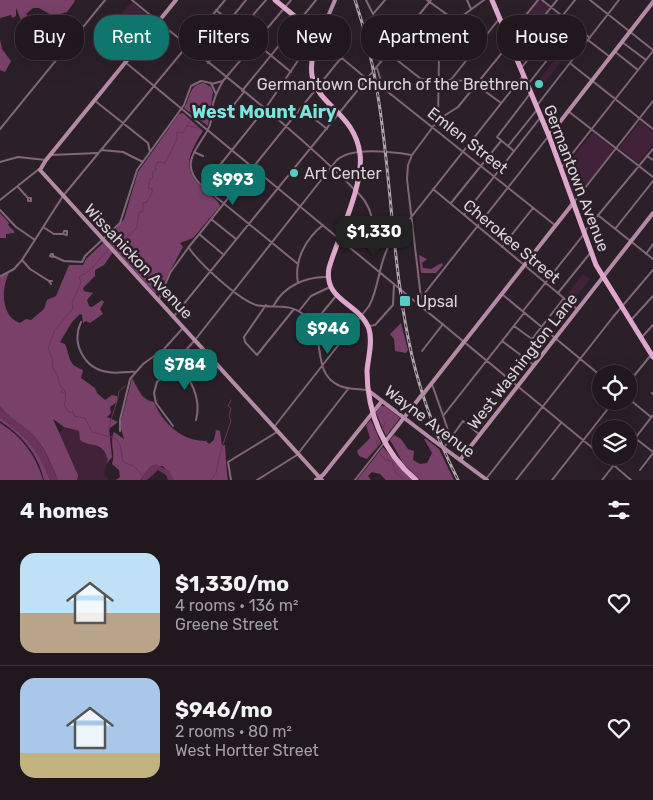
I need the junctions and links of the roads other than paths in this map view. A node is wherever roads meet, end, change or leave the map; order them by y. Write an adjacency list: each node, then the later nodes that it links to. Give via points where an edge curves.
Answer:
1 (106, 0): 120 (street)
2 (132, 0): 31 (street)
3 (176, 0): 32 (street)
4 (225, 0): 29 (street)
5 (246, 0): 35 (street)
6 (266, 0): 36 (street)
7 (275, 0): 27 (main road)
8 (291, 0): 27 (street)
9 (316, 0): 38 (street)
10 (335, 0): 39 (street)
11 (366, 0): 12 (street, via 372,14)
12 (385, 0)
13 (467, 0): 28 (street)
14 (484, 0): 28 (street)
15 (492, 0): 43 (main road, Germantown Avenue)
16 (538, 0): 44 (street)
17 (542, 0): 26 (street)
18 (557, 0): 26 (street)
19 (575, 0): 47 (street)
20 (590, 0): 25 (street)
21 (600, 0): 25 (street)
22 (619, 0): 30 (street)
23 (429, 1): 40 (street); 41 (street)
24 (653, 2): 51 (street)
25 (596, 4): 30 (street)
26 (551, 7): 45 (street); 46 (street)
27 (284, 8): 37 (main road); 49 (street)
28 (471, 9): 42 (street)
29 (216, 10): 33 (street); 34 (street)
30 (608, 14): 51 (street); 55 (street)
31 (150, 15)
32 (164, 15)
33 (212, 15)
34 (222, 15)
35 (233, 15)
36 (252, 15)
37 (293, 15)
38 (304, 15)
39 (330, 15)
40 (418, 15)
41 (448, 15)
42 (464, 15)
43 (498, 15)
44 (527, 15)
45 (544, 15)
46 (561, 15)
47 (563, 15)
48 (497, 22): 52 (street)
49 (268, 27)
50 (169, 30): 54 (street)
51 (630, 32): 56 (street); 58 (street)
52 (487, 34)
53 (586, 36): 55 (street)
54 (179, 38)
55 (589, 39): 64 (street); 82 (street)
56 (622, 42): 59 (street); 79 (street)
57 (278, 48): 63 (street)
58 (653, 50): 79 (street)
59 (614, 51): 64 (street); 85 (street)
60 (268, 53): 63 (street)
61 (497, 55): 95 (street)
62 (179, 56): 97 (street)
63 (272, 56): 86 (street); 99 (street)
64 (610, 57): 91 (street)
65 (205, 60): 81 (street)
66 (211, 60): 81 (street)
67 (240, 60): 88 (street)
68 (299, 60): 86 (street)
69 (312, 60): 98 (main road)
70 (339, 60): 98 (street)
71 (343, 60): 89 (street)
72 (382, 60): 83 (street)
73 (397, 60): 90 (street, via 420,78)
74 (439, 60): 90 (street)
75 (466, 60): 93 (street)
76 (517, 60): 84 (main road, Germantown Avenue)
77 (526, 60): 84 (street)
78 (546, 60): 96 (street)
79 (646, 60): 85 (street)
80 (125, 62): 97 (street); 103 (street)
81 (208, 63): 88 (street)
82 (570, 63): 91 (street); 106 (street)
83 (376, 67): 89 (street); 119 (street, Emlen Street, via 383,88)
84 (520, 68): 87 (main road, Germantown Avenue)
85 (638, 70): 102 (street)
86 (291, 72): 109 (street)
87 (524, 76): 96 (main road, Germantown Avenue); 105 (street)
88 (226, 77): 92 (street); 99 (street)
89 (366, 80): 111 (street)
90 (438, 80): 93 (street); 115 (street)
91 (592, 80): 102 (street); 110 (street)
92 (223, 81): 94 (street); 100 (street)
93 (450, 81): 95 (street)
94 (211, 84): 100 (street); 108 (street, via 194,83)
95 (476, 84): 105 (street); 115 (street, via 454,111)
96 (527, 84): 101 (main road, Germantown Avenue)
97 (154, 86): 108 (street); 116 (street)
98 (317, 89): 107 (street); 111 (main road, via 324,101)
99 (243, 91): 109 (street); 114 (street, via 224,117)
100 (216, 94): 114 (street)
101 (531, 94): 106 (main road, Germantown Avenue); 125 (street, via 497,137)
102 (616, 99): 113 (street); 123 (street)
103 (94, 100): 116 (street); 140 (street)
104 (653, 101): 113 (street)
105 (501, 103): 138 (street)
106 (537, 107): 112 (main road, Germantown Avenue); 128 (street)
107 (301, 108): 117 (street); 118 (street)
108 (182, 109): 122 (street); 127 (street)
109 (265, 109): 117 (street); 133 (street)
110 (568, 110): 123 (street); 124 (street)
111 (339, 114): 118 (street); 137 (main road, via 353,132)
112 (541, 118): 124 (main road, Germantown Avenue); 134 (street)
113 (640, 118): 121 (street); 130 (street)
114 (211, 119): 122 (street)
115 (438, 120): 119 (street)
116 (123, 123): 126 (street); 132 (street)
117 (286, 127): 129 (street); 151 (street)
118 (327, 128): 129 (street)
119 (432, 128): 138 (street, Emlen Street); 141 (street)
120 (0, 129)
121 (653, 129)
122 (207, 130): 133 (street); 136 (street)
123 (592, 130): 130 (street); 153 (street)
124 (549, 136): 153 (main road, Germantown Avenue); 159 (street)
125 (501, 140): 128 (street); 148 (street)
126 (148, 143): 127 (street); 135 (street)
127 (157, 143): 135 (street)
128 (508, 146): 134 (street)
129 (311, 148): 152 (street); 158 (street)
130 (616, 149): 149 (street); 165 (street)
131 (653, 149): 143 (street)
132 (101, 150): 139 (street); 147 (street, via 124,152)
133 (232, 150): 151 (street); 156 (street)
134 (514, 151): 154 (street)
135 (150, 152): 147 (street)
136 (194, 152): 142 (street); 156 (street, via 192,170)
137 (360, 152): 141 (street); 152 (street, via 343,155); 161 (main road)
138 (463, 152): 148 (street, Emlen Street); 160 (street)
139 (98, 153): 140 (street); 162 (street)
140 (50, 155): 144 (street)
141 (412, 155): 174 (street, via 407,173)
142 (203, 156)
143 (647, 156): 145 (street); 149 (street)
144 (46, 160): 146 (street, via 18,157); 150 (street)
145 (653, 160)
146 (0, 162)
147 (143, 162): 188 (street, via 134,176 122,220)
148 (481, 166): 154 (street, Emlen Street); 167 (street)
149 (639, 166): 155 (street); 173 (street)
150 (40, 168): 157 (street); 162 (street, Wissahickon Avenue)
151 (253, 168): 158 (street); 166 (street)
152 (331, 168): 161 (street); 168 (street)
153 (561, 168): 165 (main road, Germantown Avenue)
154 (494, 176): 159 (street, Emlen Street); 172 (street)
155 (653, 179): 181 (street)
156 (203, 186): 166 (street)
157 (18, 187): 163 (street); 164 (street)
158 (278, 188): 168 (street); 176 (street)
159 (508, 188): 169 (street, Emlen Street); 178 (street)
160 (433, 189): 167 (street, Cherokee Street); 174 (street)
161 (355, 190): 185 (main road); 194 (street, via 367,204 376,234)
162 (63, 196): 180 (street); 188 (street, Wissahickon Avenue)
163 (28, 198)
164 (0, 200)
165 (574, 202): 179 (street); 182 (main road, Germantown Avenue)
166 (224, 204): 175 (street); 176 (street)
167 (451, 204): 172 (street, Cherokee Street)
168 (300, 206): 177 (street); 190 (street)
169 (533, 208): 179 (street, Emlen Street); 192 (street)
170 (0, 210): 187 (street)
171 (653, 213): 189 (street, West Washington Lane)
172 (464, 215): 178 (street, Cherokee Street)
173 (599, 216): 181 (street); 182 (street)
174 (411, 217): 194 (street); 219 (street)
175 (212, 219): 184 (street); 186 (street)
176 (249, 224): 186 (street); 190 (street)
177 (323, 225): 185 (street); 201 (street, via 306,243)
178 (478, 226): 192 (street, Cherokee Street); 219 (street)
179 (556, 226): 202 (street)
180 (43, 227): 183 (street, via 54,234); 187 (street)
181 (615, 229): 189 (street)
182 (585, 232): 195 (main road, Germantown Avenue); 211 (street)
183 (63, 234)
184 (199, 234): 193 (street); 196 (street)
185 (339, 238): 205 (street); 207 (main road)
186 (236, 239): 196 (street)
187 (35, 240): 199 (street)
188 (103, 240): 198 (street, via 85,256 82,263); 221 (street, Wissahickon Avenue)
189 (631, 242): 197 (street); 208 (street, West Washington Lane)
190 (271, 243): 201 (street); 214 (street)
191 (653, 244): 197 (street)
192 (502, 246): 202 (street, Cherokee Street)
193 (188, 248): 204 (street); 221 (street, via 170,273)
194 (387, 248): 205 (street)
195 (591, 251): 208 (main road, Germantown Avenue); 215 (street)
196 (224, 254): 204 (street)
197 (646, 254): 200 (street)
198 (54, 256)
199 (22, 260): 206 (street); 209 (street)
200 (653, 260)
201 (298, 264): 210 (street)
202 (524, 265): 211 (street, Cherokee Street); 216 (street)
203 (653, 270): 227 (street)
204 (210, 272): 214 (street); 230 (street)
205 (380, 272): 212 (street); 231 (street, via 374,296)
206 (1, 276)
207 (328, 276): 210 (street); 213 (main road)
208 (603, 277): 226 (street, West Washington Lane); 227 (main road, Germantown Avenue)
209 (49, 281)
210 (298, 283): 224 (street)
211 (546, 283): 215 (street, Cherokee Street); 229 (street)
212 (394, 284): 222 (street); 238 (street, via 393,305 375,325)
213 (330, 287): 217 (main road); 228 (street, via 313,295)
214 (234, 290): 223 (street, via 252,303); 243 (street)
215 (558, 293): 220 (street, Cherokee Street)
216 (502, 294): 229 (street); 245 (street)
217 (336, 296): 231 (main road); 234 (street)
218 (653, 296): 232 (street)
219 (421, 298): 222 (street)
220 (564, 298): 226 (street, Cherokee Street); 239 (street)
221 (159, 301): 230 (street, Wissahickon Avenue)
222 (417, 303): 235 (street)
223 (266, 306): 224 (street); 225 (street, via 244,337 257,355)
224 (274, 306): 225 (street)
225 (294, 309): 228 (street)
226 (577, 309): 241 (street, West Washington Lane)
227 (623, 309): 232 (main road, Germantown Avenue); 248 (street)
228 (299, 311): 234 (street)
229 (524, 312): 237 (street); 239 (street)
230 (173, 317): 240 (street, Wissahickon Avenue)
231 (361, 317): 238 (main road); 252 (street)
232 (630, 321): 242 (main road, Germantown Avenue)
233 (81, 322): 254 (street, via 77,332 78,343 91,365 107,372)
234 (313, 324): 252 (street, via 319,339)
235 (443, 324): 245 (street); 246 (street)
236 (653, 325): 242 (street)
237 (514, 326): 239 (street, via 532,340); 244 (street)
238 (368, 327): 259 (main road)
239 (542, 327): 241 (street)
240 (184, 328): 243 (street, Wissahickon Avenue); 254 (street)
241 (555, 338): 248 (street); 251 (street, West Washington Lane)
242 (641, 338): 247 (main road, Germantown Avenue)
243 (195, 340): 249 (street); 271 (street, Wissahickon Avenue)
244 (502, 341): 250 (street); 251 (street)
245 (464, 342): 250 (street); 256 (street)
246 (422, 351)
247 (652, 353): 255 (street)
248 (580, 359): 253 (street); 262 (street)
249 (176, 360): 268 (street, via 197,397); 270 (street, via 158,380 154,393 157,406)
250 (487, 360): 257 (street); 265 (street)
251 (534, 365): 257 (street, West Washington Lane)
252 (321, 366): 258 (street, Wayne Avenue, via 332,382); 271 (street)
253 (592, 369)
254 (136, 372): 272 (street, via 128,384)
255 (637, 372)
256 (432, 383): 265 (street); 267 (street)
257 (518, 386): 262 (street); 274 (street, West Washington Lane)
258 (348, 389): 259 (street, Wayne Avenue); 284 (street)
259 (368, 391): 260 (street, Wayne Avenue); 264 (main road)
260 (382, 401): 264 (street); 267 (street, Wayne Avenue)
261 (637, 404): 266 (street)
262 (543, 407): 269 (street); 293 (street)
263 (607, 410): 277 (street)
264 (372, 412): 279 (main road); 288 (street)
265 (443, 416): 276 (street)
266 (652, 416): 275 (street)
267 (404, 418): 279 (street); 285 (street, Wayne Avenue, bridge)
268 (196, 420)
269 (562, 422): 277 (street); 294 (street)
270 (173, 426)
271 (274, 427): 273 (street, Wissahickon Avenue)
272 (120, 431)
273 (278, 431): 284 (street, Wissahickon Avenue); 289 (street, via 228,464)
274 (480, 435): 276 (street, via 463,421); 282 (street, West Washington Lane)
275 (637, 435)
276 (451, 437): 280 (street); 282 (street)
277 (583, 440): 281 (street); 295 (street)
278 (637, 440): 283 (street)
279 (385, 442): 291 (street); 292 (main road)
280 (445, 446)
281 (592, 448)
282 (468, 450): 285 (street, West Washington Lane)
283 (653, 452): 287 (street)
284 (298, 454): 288 (street, Wissahickon Avenue); 290 (street)
285 (458, 458): 293 (street, Wayne Avenue)
286 (614, 465): 296 (street); 297 (street)
287 (640, 470)
288 (319, 479)
289 (231, 480)
290 (257, 480)
291 (355, 480)
292 (416, 480)
293 (486, 480)
294 (516, 480)
295 (552, 480)
296 (602, 480)
297 (631, 480)

